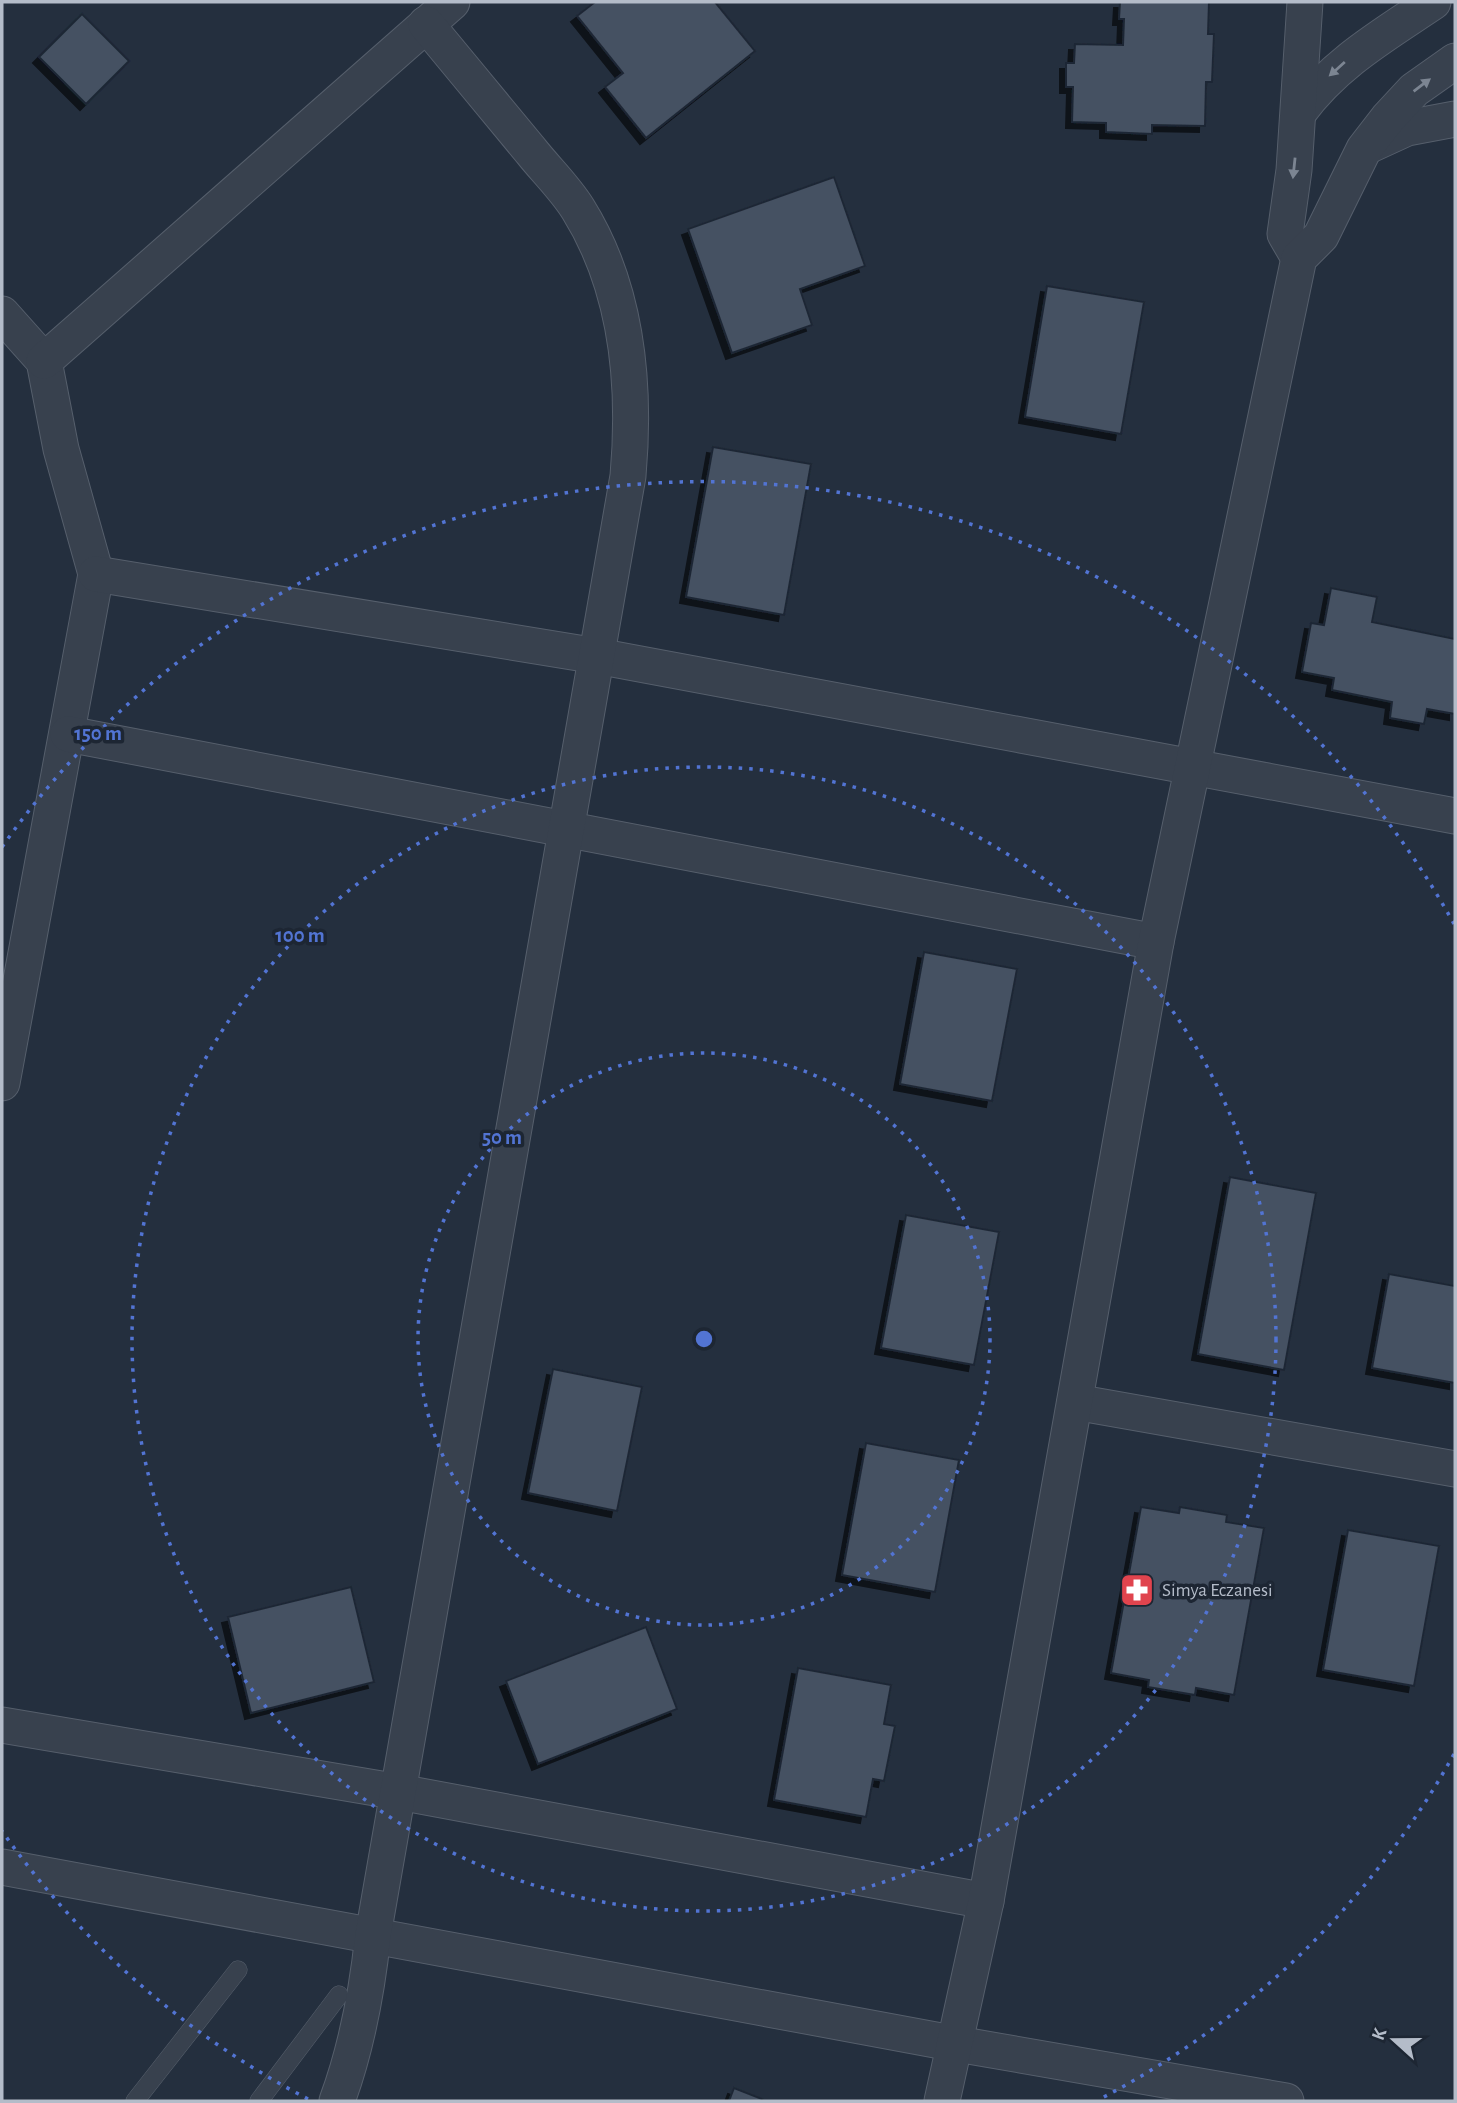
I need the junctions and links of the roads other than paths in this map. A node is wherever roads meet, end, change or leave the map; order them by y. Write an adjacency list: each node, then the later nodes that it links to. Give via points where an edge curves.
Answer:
1 (1305, 2): 5 (street)
2 (1433, 2): 5 (street, one-way to 5, via 1349,58 1321,83)
3 (439, 13): 10 (street); 12 (street, via 578,208 606,268 621,318 632,397 632,437)
4 (1455, 61): 7 (street, one-way to 4, via 1415,90)
5 (1299, 112): 8 (street, one-way to 8, via 1285,234)
6 (1455, 119): 7 (street, via 1407,128)
7 (1364, 149): 8 (street, via 1321,236)
8 (1299, 258): 14 (street)
9 (2, 314): 10 (street)
10 (44, 361): 11 (street, via 61,449)
11 (96, 574): 12 (street); 13 (street)
12 (597, 656): 14 (street); 16 (street)
13 (68, 734): 16 (street); 18 (street)
14 (1191, 767): 15 (street); 17 (street)
15 (1455, 816)
16 (567, 830): 17 (street); 22 (street)
17 (1156, 942): 19 (street)
18 (2, 1083)
19 (1075, 1402): 20 (street); 24 (street)
20 (1455, 1469)
21 (2, 1725): 22 (street)
22 (399, 1792): 24 (street); 25 (street)
23 (2, 1867): 25 (street)
24 (986, 1901): 28 (street)
25 (373, 1935): 28 (street); 31 (street, via 358,2036)
26 (238, 1970): 29 (lane)
27 (339, 1995): 30 (lane)
28 (957, 2044): 32 (street); 33 (street)
29 (135, 2101)
30 (259, 2101)
31 (337, 2101)
32 (942, 2101)
33 (1286, 2101)

